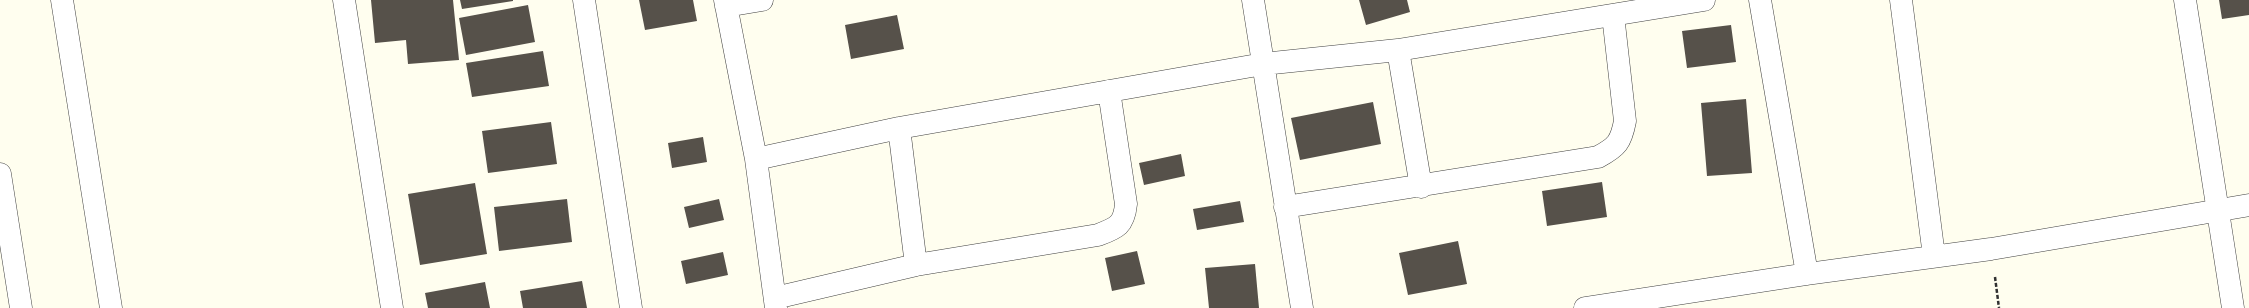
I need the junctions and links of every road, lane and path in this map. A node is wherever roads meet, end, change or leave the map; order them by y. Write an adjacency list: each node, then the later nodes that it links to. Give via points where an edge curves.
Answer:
1 (62, 0): 27 (street)
2 (344, 0): 28 (street)
3 (584, 0): 29 (street)
4 (762, 0): 10 (street)
5 (1253, 0): 13 (street)
6 (1704, 0): 11 (street)
7 (1760, 0): 24 (street)
8 (1901, 0): 22 (street)
9 (2184, 0): 21 (street)
10 (726, 3): 16 (street)
11 (1613, 15): 12 (street); 18 (street, via 1625,121 1622,138 1613,150 1598,157)
12 (1398, 50): 13 (street); 18 (street)
13 (1263, 64): 14 (street); 20 (street)
14 (1109, 91): 15 (street); 23 (street, via 1126,204 1125,217 1116,229 1098,235)
15 (898, 128): 16 (street); 23 (street)
16 (756, 159): 25 (street)
17 (0, 174): 26 (street)
18 (1420, 187): 20 (street)
19 (2249, 205): 21 (street)
20 (1285, 207): 30 (street)
21 (2218, 210): 22 (street, via 1991,249); 32 (street)
22 (1934, 256): 24 (street)
23 (916, 265): 25 (street)
24 (1807, 274): 31 (street)
25 (775, 303)
26 (21, 308)
27 (110, 308)
28 (392, 308)
29 (631, 308)
30 (1302, 308)
31 (1585, 308)
32 (2233, 308)

